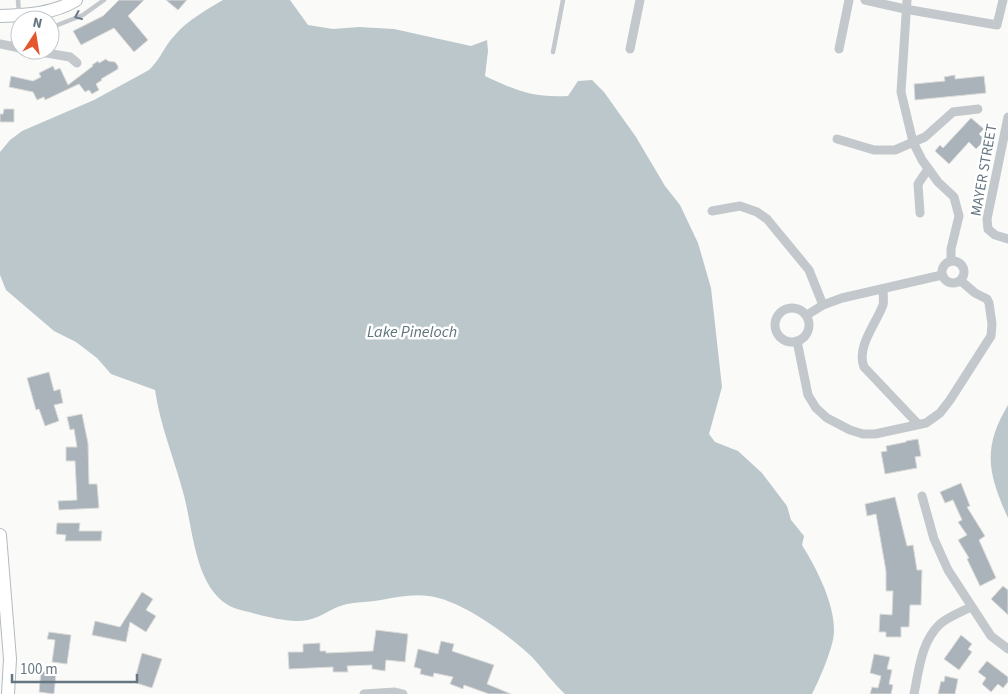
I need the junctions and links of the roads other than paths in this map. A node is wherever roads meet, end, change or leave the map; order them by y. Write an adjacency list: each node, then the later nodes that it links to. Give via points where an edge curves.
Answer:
1 (76, 0): 8 (street)
2 (104, 0): 10 (lane, one-way to 10, via 83,15)
3 (563, 0): 13 (lane)
4 (640, 0): 11 (street)
5 (849, 0): 12 (street)
6 (865, 0): 9 (street)
7 (1003, 0): 9 (street, via 998,25)
8 (53, 5)
9 (906, 5): 19 (street, via 901,92)
10 (60, 24)
11 (630, 49)
12 (839, 49)
13 (553, 52)
14 (60, 55): 15 (street, via 70,57)
15 (77, 63)
16 (978, 109): 19 (street, via 953,112 925,138)
17 (1008, 116): 23 (street, MAYER STREET, via 987,219 988,229 995,236)
18 (837, 139): 19 (street, via 874,150 895,150)
19 (913, 142): 20 (street)
20 (928, 169): 22 (street, via 918,184); 24 (street, via 954,197 959,216)
21 (712, 211): 28 (street, via 740,206 767,219 809,270)
22 (920, 213)
23 (1008, 239)
24 (951, 261): 25 (street, via 945,265); 26 (street, via 960,263 964,269)
25 (942, 275): 26 (street, via 950,283); 27 (street)
26 (961, 281): 31 (street, via 987,299 991,336 940,413)
27 (883, 289): 28 (street); 31 (street, via 884,302 870,331 861,361)
28 (823, 305): 29 (street)
29 (806, 315): 30 (street, via 809,323 807,333); 30 (street, via 797,308 789,308 776,319 779,335 784,340)
30 (797, 341): 31 (street, via 808,395 827,418 863,434)
31 (918, 424)
32 (922, 496): 35 (street, via 934,539 948,570)
33 (0, 535): 34 (street)
34 (3, 605): 37 (street, via 10,659)
35 (971, 607): 36 (street, via 991,636); 40 (street, via 941,623 930,636)
36 (1008, 649)
37 (8, 694)
38 (364, 694): 39 (street)
39 (403, 694)
40 (914, 694)

